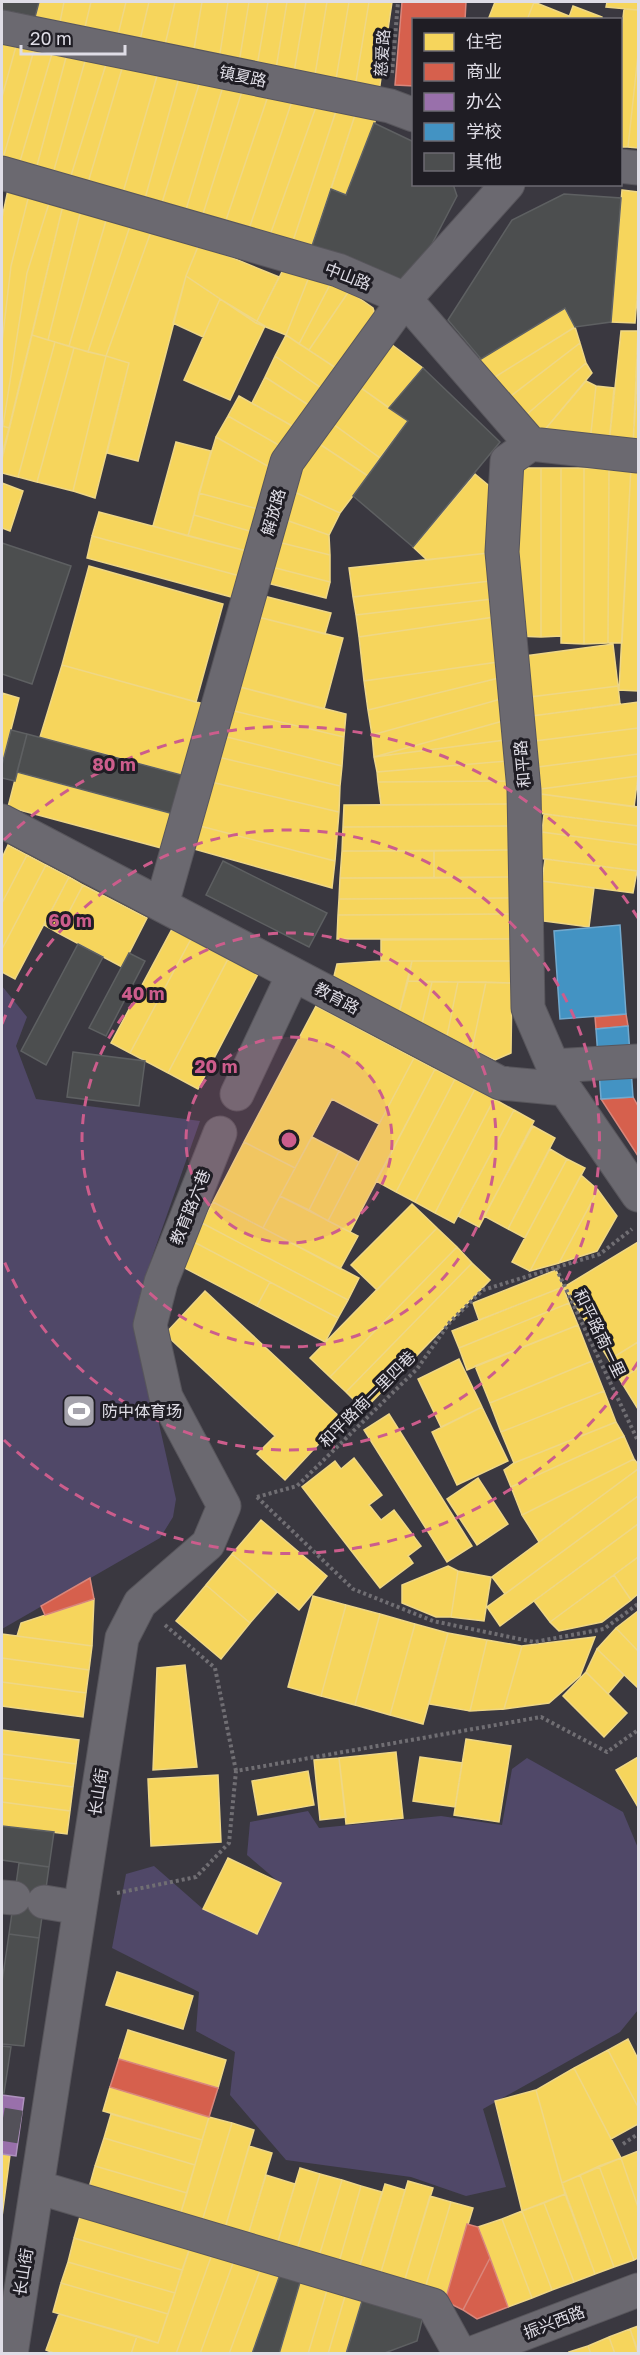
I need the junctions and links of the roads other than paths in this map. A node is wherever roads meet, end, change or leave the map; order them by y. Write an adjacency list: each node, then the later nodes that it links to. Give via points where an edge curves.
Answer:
1 (2, 27): 2 (street, 镇夏路)
2 (402, 111)
3 (622, 166): 4 (street)
4 (639, 168)
5 (2, 173): 7 (street, 中山路, via 338,270)
6 (505, 186): 7 (street, 解放路)
7 (405, 299): 8 (street, 中山路); 11 (street, 解放路, via 287,462)
8 (531, 444): 9 (street); 14 (street, 和平路, via 507,461 502,552 524,790 528,1008)
9 (639, 456)
10 (2, 821): 11 (street, 教育路)
11 (162, 904): 12 (street, 教育路)
12 (293, 975): 14 (street, 教育路, via 500,1083); 15 (street)
13 (639, 1061): 14 (street, 教育路)
14 (559, 1077): 17 (street)
15 (237, 1094)
16 (220, 1133): 18 (street, 教育路六巷, via 160,1282 150,1326 166,1397)
17 (639, 1195)
18 (224, 1506): 20 (street, 长山街, via 208,1544 140,1603 122,1638)
19 (20, 1899): 20 (street)
20 (80, 1908): 21 (street, 长山街, via 33,2128)
21 (37, 2187): 23 (street, 长山街); 24 (street, via 433,2305)
22 (639, 2290): 25 (street, 振兴西路)
23 (11, 2354)
24 (460, 2354)
25 (470, 2354)

